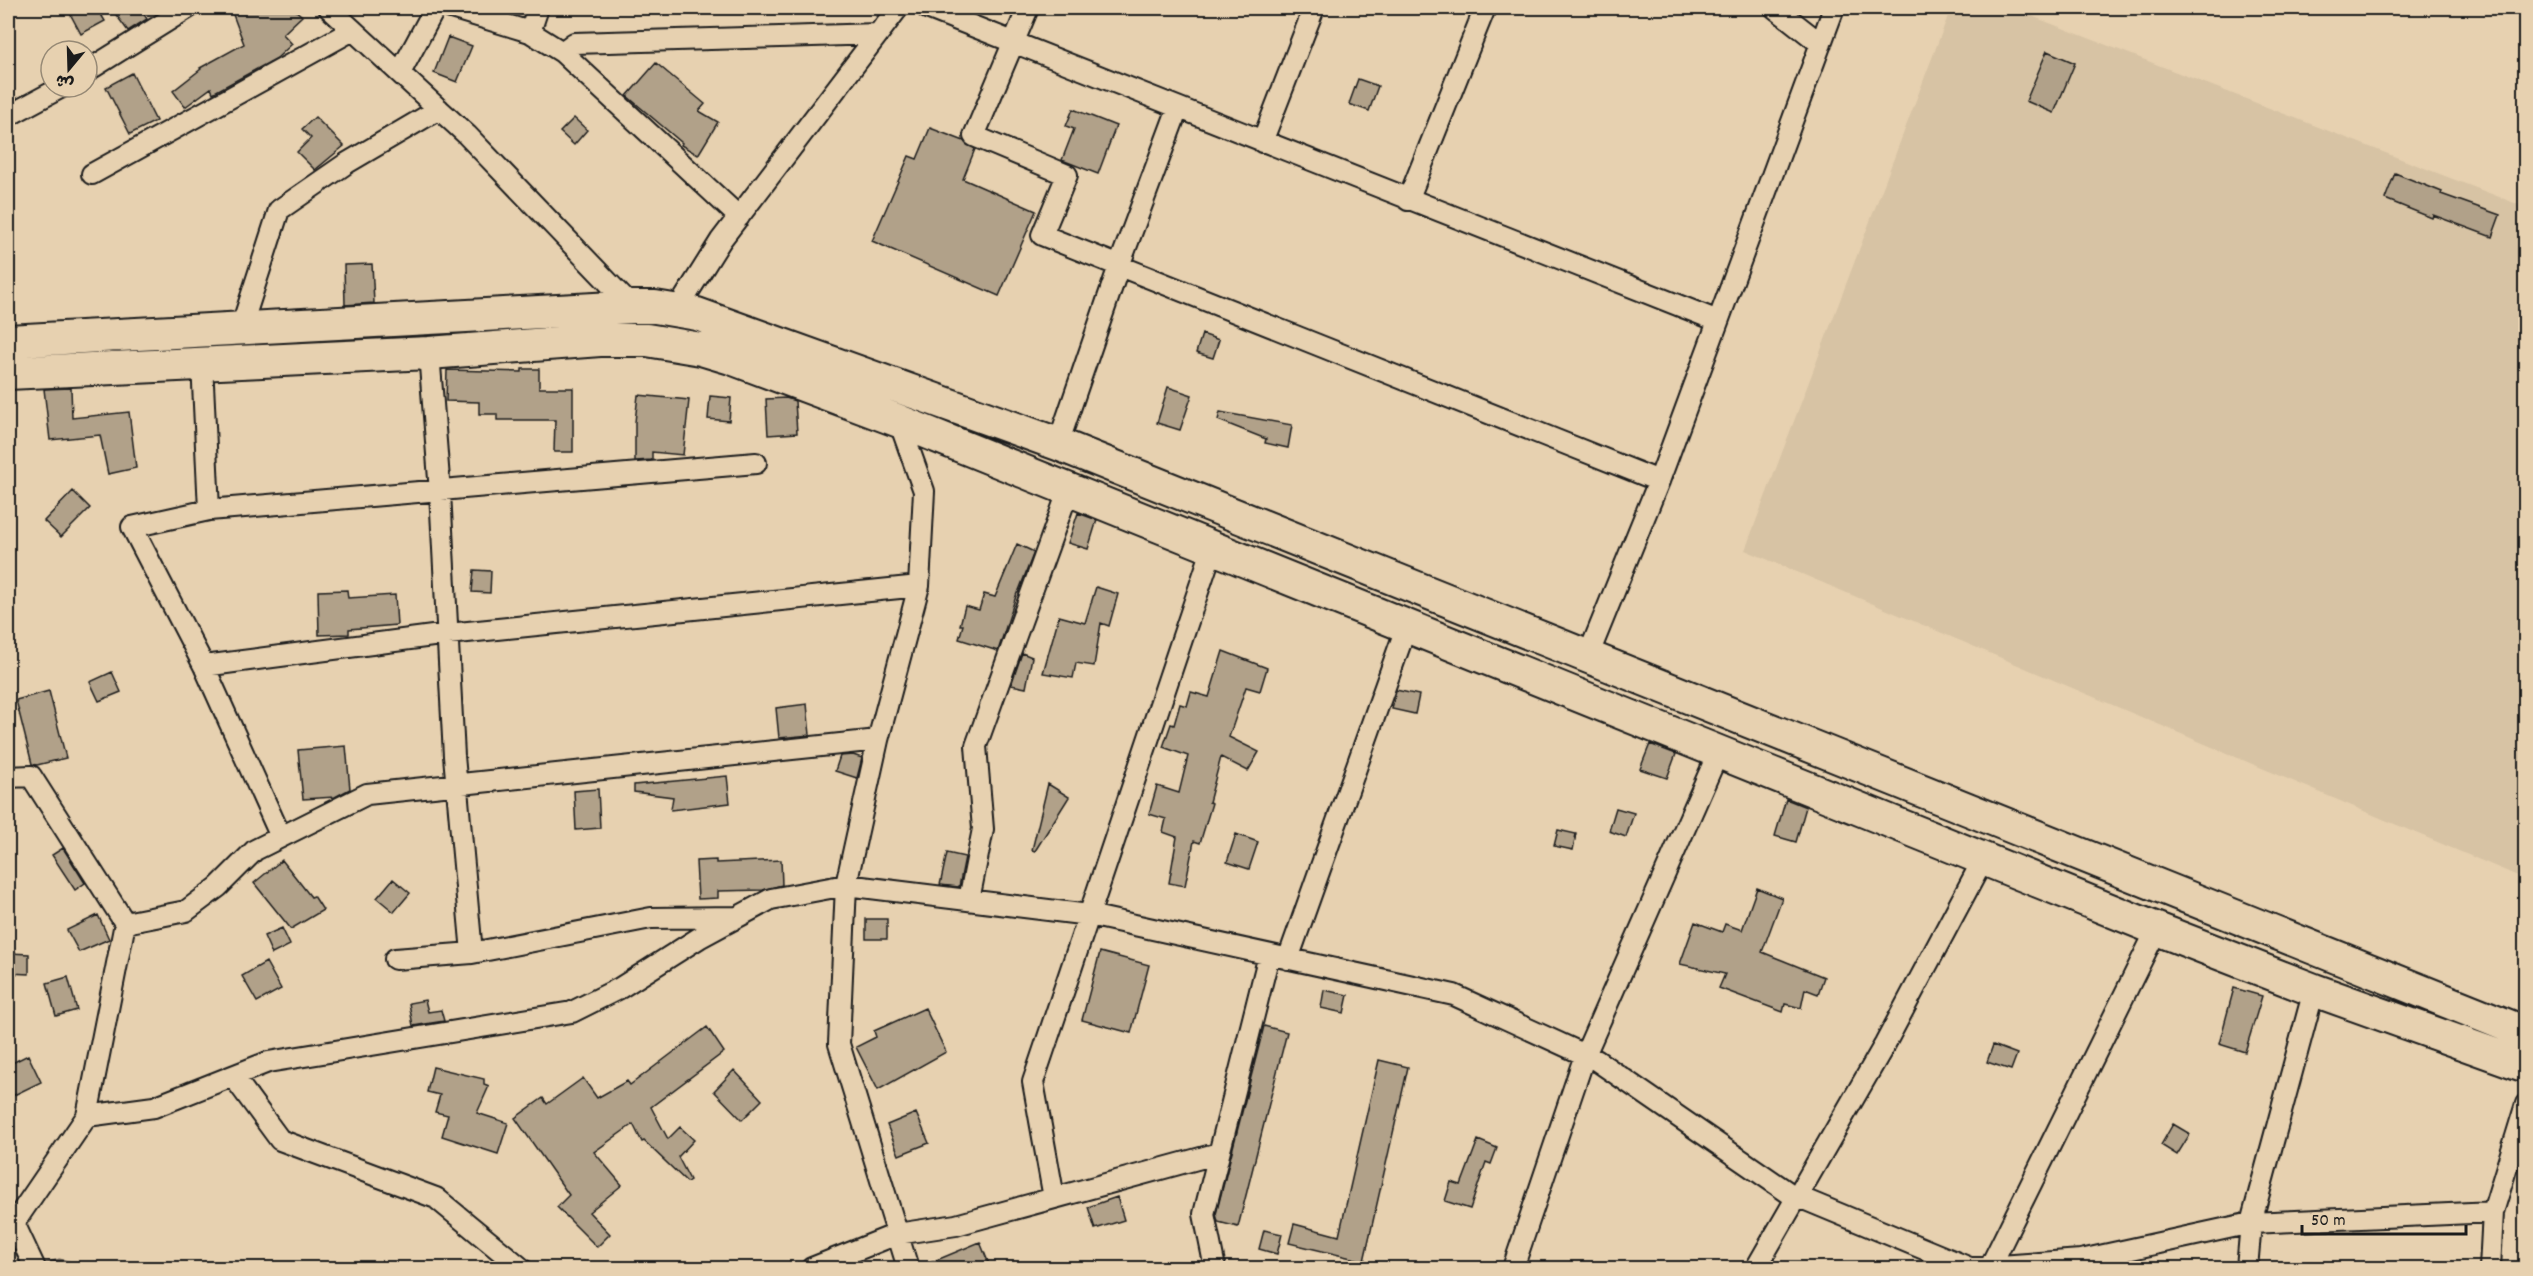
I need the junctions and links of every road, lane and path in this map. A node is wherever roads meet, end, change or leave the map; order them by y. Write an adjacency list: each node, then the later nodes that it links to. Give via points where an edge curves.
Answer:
1 (188, 8): 19 (street)
2 (329, 8): 13 (street)
3 (435, 8): 20 (street)
4 (451, 8): 14 (street)
5 (538, 8): 14 (street)
6 (898, 8): 15 (street)
7 (927, 8): 16 (street)
8 (1028, 8): 16 (street)
9 (1314, 8): 25 (street)
10 (1485, 8): 27 (street)
11 (1775, 8): 17 (street)
12 (1834, 8): 17 (street)
13 (353, 30): 20 (street); 26 (street)
14 (530, 32): 18 (street)
15 (878, 34): 18 (street, via 574,43); 28 (street)
16 (1013, 42): 22 (street); 29 (street, via 974,136 1067,175 1042,235)
17 (1821, 44): 32 (street)
18 (562, 52): 28 (street)
19 (99, 64)
20 (400, 73): 23 (street)
21 (40, 99): 24 (street)
22 (1178, 108): 25 (street); 29 (street)
23 (439, 110): 30 (street); 33 (street, via 347,163 279,210)
24 (8, 116)
25 (1262, 142): 27 (street)
26 (92, 174)
27 (1408, 200): 32 (street)
28 (739, 217): 31 (street)
29 (1119, 266): 39 (street); 41 (street)
30 (632, 307): 31 (main road); 33 (main road)
31 (677, 310): 39 (main road, via 716,320)
32 (1718, 321): 41 (street)
33 (241, 328): 34 (main road)
34 (8, 341)
35 (429, 353): 36 (main road); 38 (main road, via 600,340 670,343 731,358); 43 (street)
36 (202, 363): 37 (main road); 44 (street)
37 (8, 373)
38 (899, 421): 42 (main road); 46 (street, via 924,491)
39 (1058, 444): 49 (main road)
40 (756, 463): 43 (street)
41 (1659, 481): 49 (street)
42 (1069, 489): 45 (main road); 58 (street, via 976,746 983,829)
43 (441, 492): 44 (street); 48 (street)
44 (209, 510): 50 (street, via 132,527)
45 (1213, 547): 47 (main road); 59 (street)
46 (919, 586): 48 (street); 51 (street)
47 (1407, 625): 52 (main road); 66 (street)
48 (448, 634): 50 (street); 54 (street)
49 (1588, 657): 68 (main road)
50 (204, 666): 55 (street)
51 (878, 740): 54 (street); 57 (street)
52 (1719, 751): 56 (main road); 69 (street)
53 (8, 777): 61 (street, via 31,776)
54 (456, 786): 55 (street, via 367,794); 63 (street)
55 (281, 837): 61 (street, via 255,850 218,887 186,910)
56 (1984, 858): 62 (main road); 75 (street)
57 (846, 885): 58 (street); 60 (street, via 771,899); 79 (street, via 839,1044)
58 (969, 900): 59 (street)
59 (1089, 915): 64 (street); 76 (street, via 1033,1082)
60 (738, 916): 63 (street, via 651,918); 71 (street, via 620,988 572,1012 268,1062)
61 (125, 923): 73 (street)
62 (2157, 929): 67 (main road); 80 (street)
63 (472, 953): 65 (street)
64 (1269, 955): 66 (street); 74 (street)
65 (395, 959)
66 (1288, 959): 69 (street, via 1454,995)
67 (2314, 990): 70 (main road); 78 (street)
68 (2526, 1034)
69 (1585, 1055): 75 (street); 86 (street)
70 (2526, 1066)
71 (233, 1076): 73 (street, via 154,1107); 82 (street, via 280,1140 436,1198)
72 (2526, 1104): 77 (street)
73 (87, 1116): 81 (street, via 14,1223)
74 (1219, 1153): 76 (street); 85 (street, via 1204,1214)
75 (1798, 1197): 80 (street); 87 (street)
76 (1054, 1198): 79 (street, via 956,1225)
77 (2493, 1212): 78 (street); 89 (street)
78 (2251, 1223): 80 (street, via 2081,1260); 88 (street)
79 (897, 1233): 83 (street); 84 (street)
80 (1977, 1268)
81 (35, 1269)
82 (521, 1269)
83 (812, 1269)
84 (908, 1269)
85 (1215, 1269)
86 (1513, 1269)
87 (1756, 1269)
88 (2247, 1269)
89 (2490, 1269)

